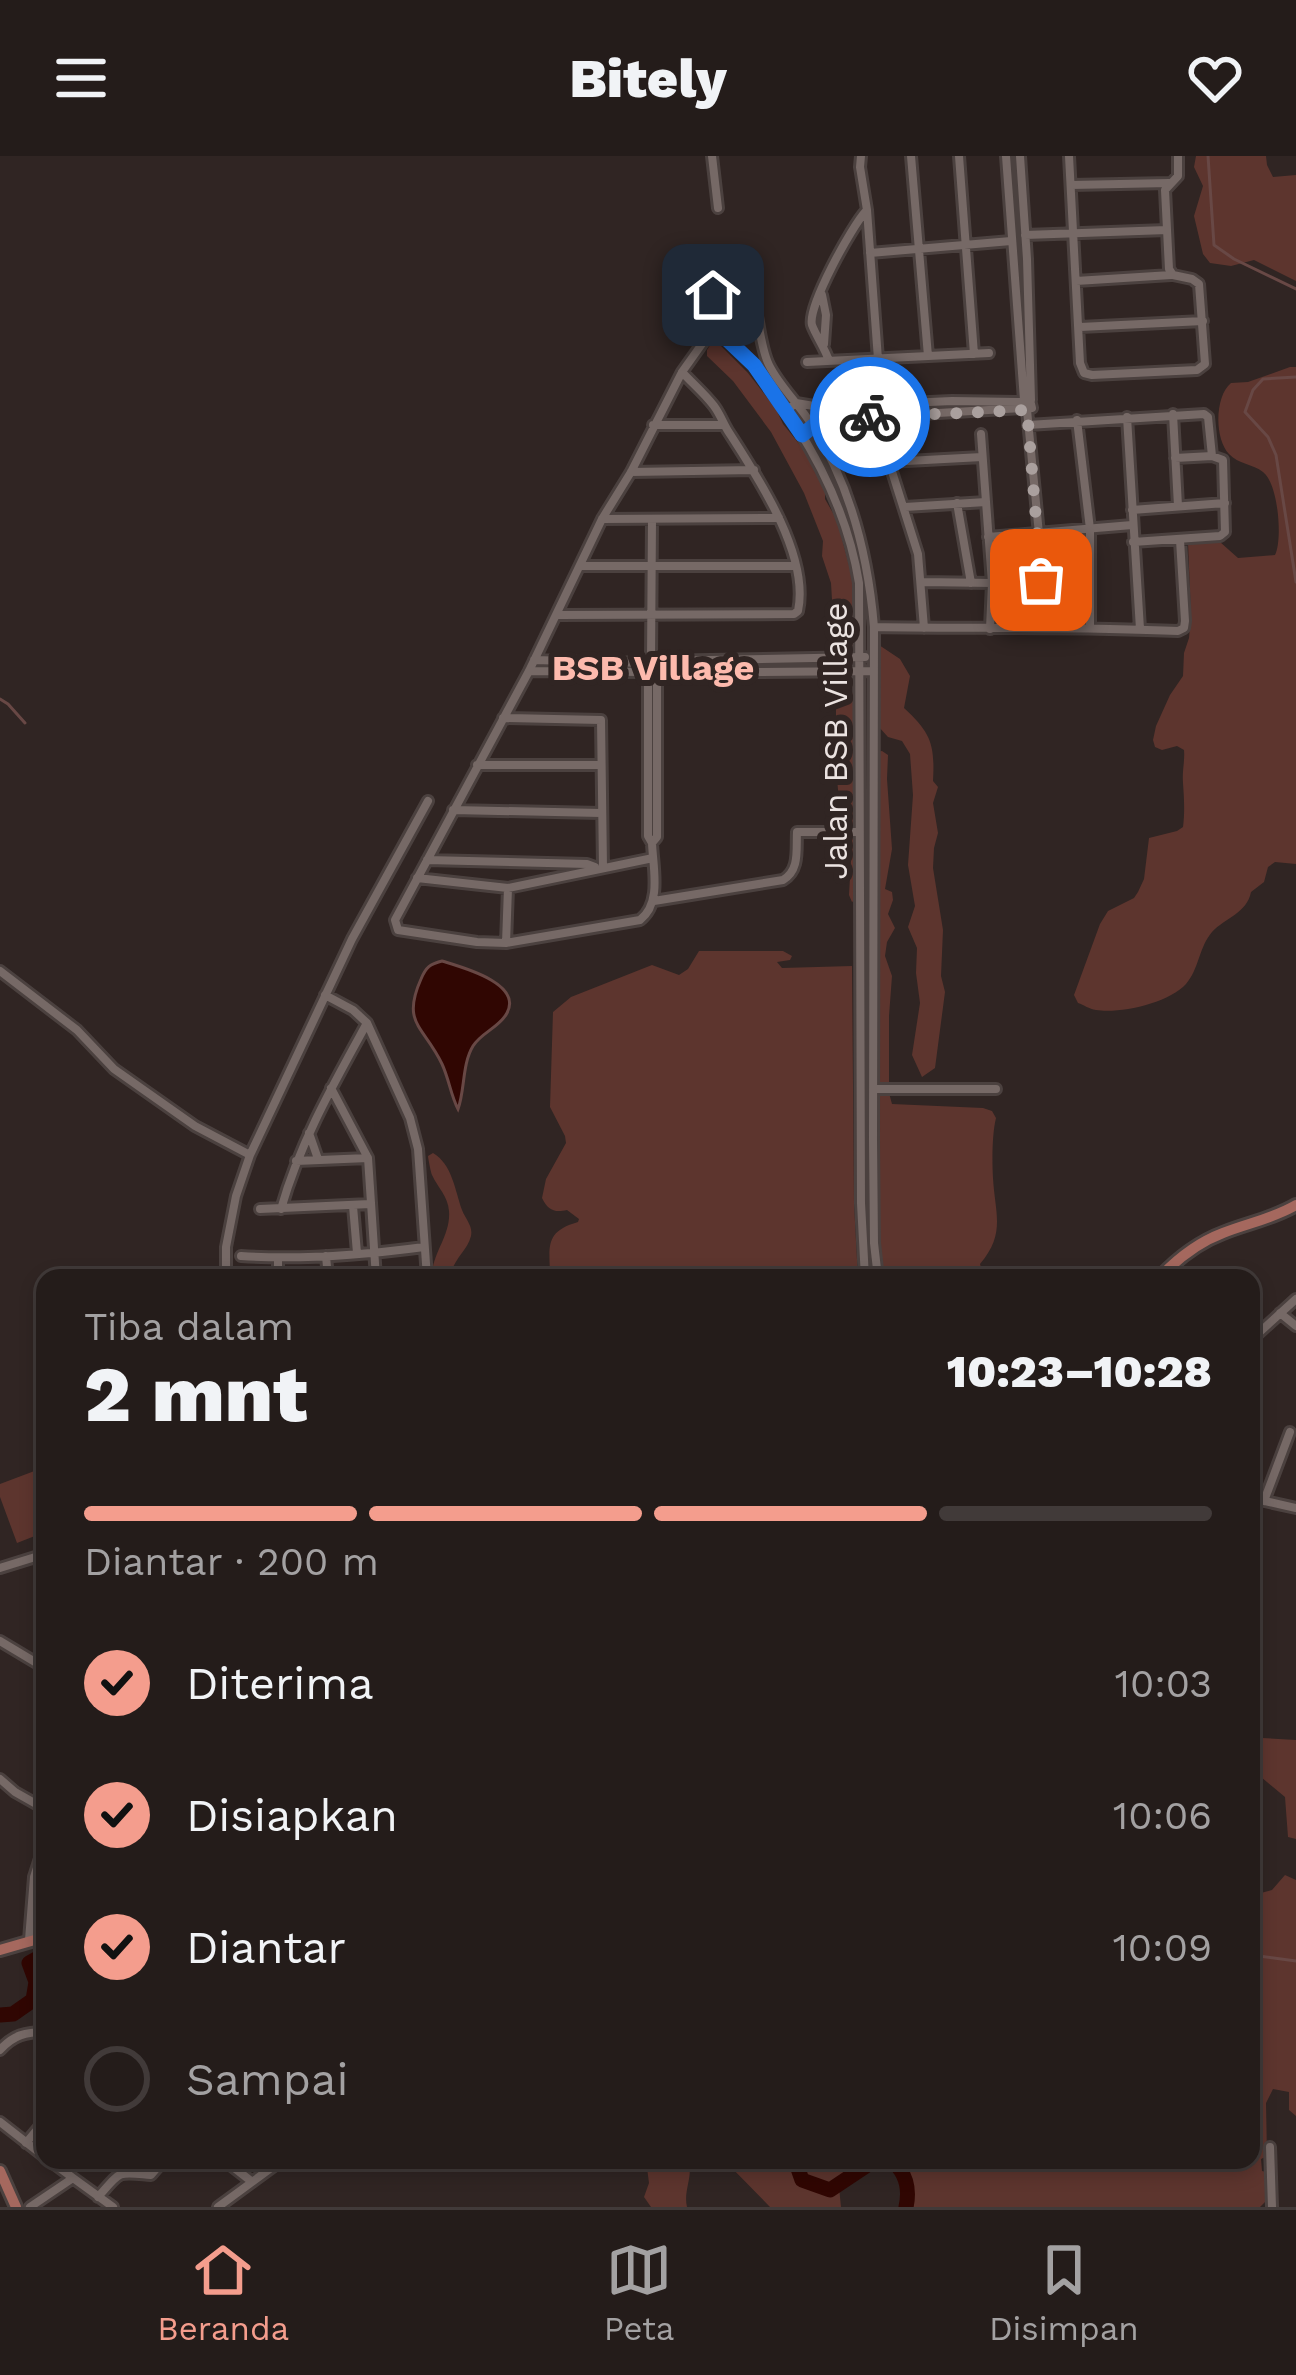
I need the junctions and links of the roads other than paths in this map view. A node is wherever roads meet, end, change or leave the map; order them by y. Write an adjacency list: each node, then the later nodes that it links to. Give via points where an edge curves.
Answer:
1 (712, 156): 11 (street)
2 (861, 156): 12 (street)
3 (911, 156): 20 (street)
4 (959, 156): 19 (street)
5 (1006, 156): 14 (street)
6 (1020, 156): 13 (street)
7 (1070, 156): 9 (street)
8 (1178, 156): 10 (street, via 1178,176)
9 (1071, 185): 10 (street); 16 (street)
10 (1167, 186): 15 (street)
11 (718, 208)
12 (867, 210): 21 (street); 33 (street, via 821,293)
13 (1024, 220): 14 (street); 17 (street)
14 (1010, 221): 18 (street)
15 (1167, 230): 16 (street); 24 (street)
16 (1074, 232): 17 (street); 25 (street)
17 (1025, 235): 22 (street)
18 (1011, 242): 19 (street); 23 (street)
19 (967, 245): 20 (street); 30 (street)
20 (919, 249): 21 (street); 31 (street)
21 (870, 253): 32 (street)
22 (1027, 259): 23 (street); 37 (street)
23 (1012, 261): 37 (street)
24 (1173, 275): 25 (street); 26 (street, via 1198,284)
25 (1076, 281): 28 (street)
26 (1203, 321): 28 (street); 28 (street, via 1206,360 1197,370 1084,373)
27 (714, 327): 35 (street); 36 (street, via 710,305 719,286 736,278 749,287 764,354); 39 (street, Jalan BSB Village, via 754,365)
28 (1080, 327)
29 (989, 353): 30 (street)
30 (974, 354): 31 (street)
31 (928, 356): 32 (street)
32 (878, 358): 33 (street)
33 (829, 361): 34 (street)
34 (808, 362)
35 (682, 372): 44 (street); 45 (street)
36 (796, 403): 38 (street); 39 (street); 43 (street)
37 (1026, 404): 38 (street); 43 (street); 46 (street)
38 (820, 407): 43 (street)
39 (785, 411): 48 (street, Jalan BSB Village)
40 (1173, 414): 41 (street); 50 (street, via 1207,415); 51 (street)
41 (1127, 417): 42 (street); 61 (street)
42 (1077, 420): 46 (street); 66 (street)
43 (817, 423): 48 (street); 79 (street, via 862,539)
44 (653, 425): 45 (street); 55 (street)
45 (725, 425): 54 (street)
46 (1028, 425): 67 (street)
47 (981, 434): 49 (street)
48 (802, 435): 85 (street, Jalan BSB Village, via 851,545)
49 (982, 457): 52 (street); 56 (street)
50 (1212, 457): 51 (street); 57 (street, via 1224,462)
51 (1175, 458): 59 (street)
52 (889, 462): 53 (street); 60 (street)
53 (868, 463)
54 (754, 470): 55 (street); 62 (street)
55 (631, 472): 63 (street)
56 (986, 502): 58 (street); 68 (street)
57 (1225, 502): 59 (street); 69 (street, via 1223,534)
58 (957, 503): 60 (street); 75 (street)
59 (1178, 506): 61 (street)
60 (905, 507): 74 (street)
61 (1132, 510): 65 (street)
62 (778, 518): 64 (street); 72 (street)
63 (602, 519): 64 (street); 71 (street)
64 (652, 520): 73 (street)
65 (1132, 525): 66 (street); 70 (street)
66 (1090, 529): 67 (street); 82 (street)
67 (1039, 534): 68 (street); 80 (street)
68 (988, 537): 76 (street)
69 (1180, 540): 70 (street); 84 (street, via 1184,628)
70 (1133, 542): 84 (street)
71 (581, 566): 73 (street); 77 (street)
72 (794, 566): 73 (street); 78 (street, via 794,614)
73 (652, 567): 78 (street)
74 (922, 582): 75 (street); 81 (street)
75 (971, 583): 76 (street)
76 (992, 583): 83 (street)
77 (558, 615): 78 (street); 87 (street)
78 (652, 615): 88 (street)
79 (874, 627): 81 (street); 85 (street)
80 (1042, 627): 82 (street); 83 (street)
81 (924, 628): 83 (street)
82 (1090, 628): 84 (street)
83 (990, 629)
84 (1140, 629)
85 (867, 657): 86 (street); 90 (street); 92 (street, Jalan BSB Village)
86 (839, 658): 88 (street); 91 (street)
87 (534, 660): 88 (street); 89 (street)
88 (652, 668): 89 (street); 91 (street); 100 (street)
89 (529, 671): 93 (street)
90 (872, 671): 92 (street); 111 (street)
91 (840, 672): 92 (street)
92 (861, 672): 99 (street, Jalan BSB Village)
93 (503, 718): 94 (street, via 601,720); 95 (street)
94 (602, 765): 95 (street); 98 (street)
95 (477, 766): 97 (street)
96 (428, 801): 108 (street)
97 (453, 810): 98 (street); 101 (street)
98 (601, 813): 102 (street)
99 (860, 832): 105 (street, via 797,832 795,868 783,880); 134 (street, Jalan BSB Village)
100 (653, 858): 102 (street); 105 (street)
101 (427, 860): 102 (street); 103 (street)
102 (599, 867): 104 (street)
103 (417, 878): 104 (street); 106 (street, via 394,920 398,930)
104 (508, 888): 106 (street)
105 (654, 902): 106 (street, via 640,920)
106 (506, 943)
107 (0, 971): 114 (street, via 114,1069)
108 (326, 995): 109 (street); 114 (street)
109 (367, 1023): 110 (street); 123 (street, via 414,1131)
110 (331, 1088): 113 (street); 115 (street)
111 (873, 1089): 112 (street); 135 (street)
112 (996, 1089)
113 (309, 1133): 116 (street); 117 (street)
114 (250, 1155): 129 (street)
115 (368, 1158): 116 (street); 118 (street)
116 (318, 1160): 117 (street)
117 (296, 1161): 122 (street)
118 (370, 1204): 120 (street); 125 (street)
119 (1296, 1205): 136 (main road, via 1216,1235)
120 (352, 1206): 122 (street); 124 (street)
121 (260, 1209): 122 (street)
122 (281, 1209)
123 (424, 1247): 125 (street); 133 (street)
124 (357, 1253): 125 (street); 126 (street)
125 (374, 1254): 132 (street)
126 (326, 1255): 128 (street); 131 (street)
127 (241, 1256): 128 (street)
128 (278, 1258): 130 (street)
129 (226, 1269)
130 (278, 1269)
131 (327, 1269)
132 (375, 1269)
133 (426, 1269)
134 (865, 1269)
135 (877, 1269)
136 (1169, 1269)
137 (1296, 1299): 138 (street)
138 (1280, 1313): 139 (street); 140 (street)
139 (1296, 1326)
140 (1260, 1332)
141 (1290, 1432): 143 (street)
142 (1260, 1500): 143 (street)
143 (1264, 1501): 144 (street)
144 (1296, 1508)
145 (36, 1557): 146 (street)
146 (0, 1568)
147 (0, 1641): 148 (street)
148 (36, 1663)
149 (0, 1779): 150 (street)
150 (36, 1804)
151 (36, 1880): 153 (street)
152 (36, 1939): 153 (main road)
153 (29, 1940): 154 (main road)
154 (0, 1950)
155 (36, 2033): 156 (street, via 13,2037)
156 (0, 2050)
157 (0, 2122): 159 (street)
158 (36, 2131): 159 (street)
159 (26, 2144): 161 (street)
160 (1270, 2147): 174 (street)
161 (36, 2151)
162 (61, 2169): 167 (street)
163 (156, 2169): 169 (street, via 118,2174)
164 (236, 2169): 168 (street)
165 (268, 2169): 168 (street)
166 (0, 2171): 170 (main road)
167 (74, 2178): 169 (street); 171 (street)
168 (251, 2181): 173 (street)
169 (98, 2197): 172 (street)
170 (16, 2207)
171 (30, 2207)
172 (113, 2207)
173 (218, 2207)
174 (1272, 2207)

